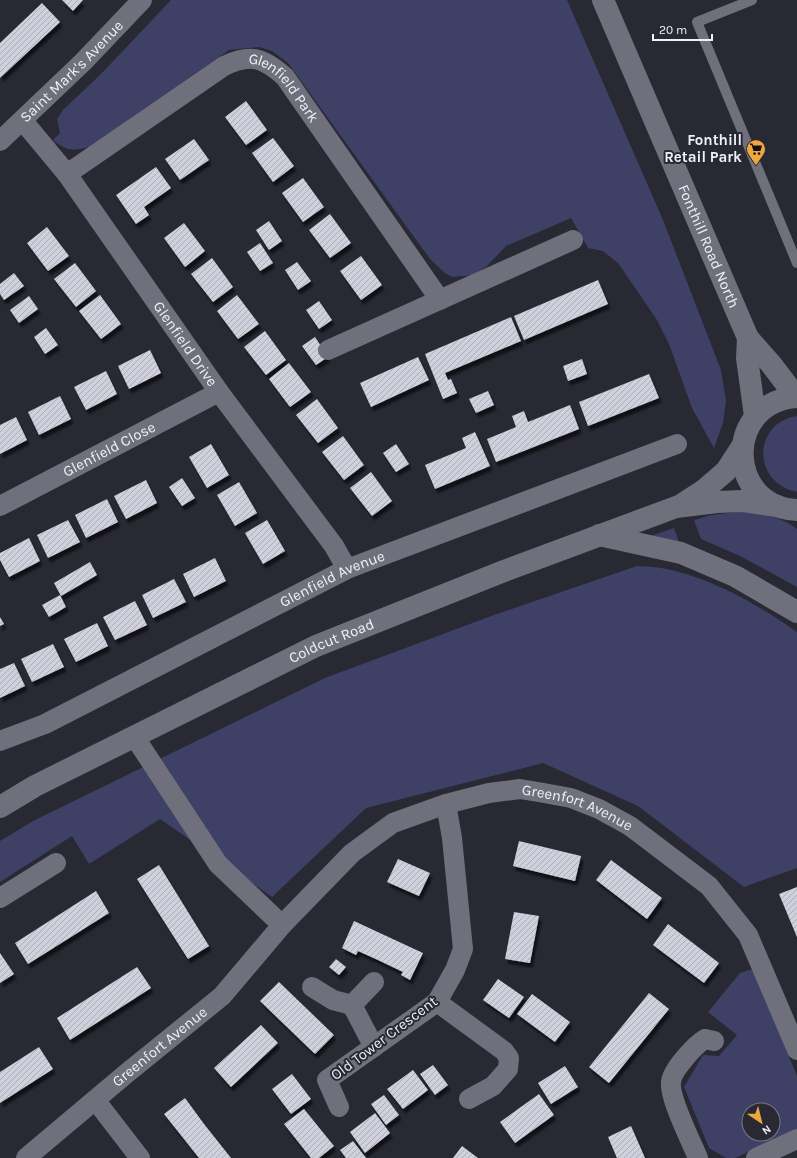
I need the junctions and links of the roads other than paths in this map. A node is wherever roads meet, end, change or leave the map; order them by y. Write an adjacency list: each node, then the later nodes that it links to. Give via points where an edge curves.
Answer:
1 (142, 0): 4 (street, Saint Mark's Avenue)
2 (603, 0): 10 (main road, Fonthill Road North)
3 (752, 0): 8 (lane, via 697,22)
4 (23, 121): 5 (street, Saint Mark's Avenue); 6 (street, Glenfield Drive)
5 (0, 141)
6 (67, 174): 9 (street, Glenfield Park, via 224,66 244,58 257,59 284,77); 12 (street, Glenfield Drive)
7 (573, 240): 9 (street)
8 (797, 263)
9 (440, 300): 11 (street)
10 (748, 338): 13 (main road, Fonthill Road North); 14 (main road, Fonthill Road North, via 747,358)
11 (328, 350)
12 (219, 392): 17 (street, Glenfield Close); 21 (street, Glenfield Drive, via 334,546)
13 (796, 397): 14 (main road, Fonthill Road North, via 764,407)
14 (755, 416): 16 (main road, Fonthill Road North)
15 (676, 444): 21 (street, Glenfield Avenue)
16 (743, 445): 18 (main road, via 726,471 704,490); 19 (main road, Fonthill Road North, via 743,464 748,480 759,494)
17 (0, 506)
18 (676, 507): 19 (main road, via 743,501); 20 (main road, Coldcut Road)
19 (787, 508)
20 (599, 535): 22 (main road, via 682,553 735,576); 23 (main road, Coldcut Road, via 316,646)
21 (346, 568): 24 (street, Glenfield Avenue, via 45,724)
22 (797, 612)
23 (134, 736): 26 (main road, Coldcut Road); 29 (street, via 218,864)
24 (0, 741)
25 (446, 804): 29 (street, Greenfort Avenue, via 393,823 352,853); 32 (street, Old Tower Crescent, via 452,838 463,949); 36 (street, Greenfort Avenue, via 473,796 520,790 571,798 599,809 630,826 709,886 748,935)
26 (0, 807)
27 (56, 863): 28 (street)
28 (0, 898)
29 (282, 925): 38 (street, Greenfort Avenue, via 222,996)
30 (374, 982): 33 (street)
31 (312, 986): 33 (street, via 333,1000)
32 (437, 1002): 35 (street, Old Tower Crescent); 37 (street, via 504,1051 509,1058 508,1069 493,1086)
33 (352, 1005): 35 (street)
34 (714, 1041): 43 (street, via 705,1039 695,1045 671,1082 675,1102)
35 (374, 1047): 39 (street, Old Tower Crescent, via 327,1080)
36 (797, 1050)
37 (469, 1099)
38 (96, 1101): 41 (street, Greenfort Avenue); 42 (street)
39 (339, 1107)
40 (797, 1139): 44 (street)
41 (26, 1158)
42 (140, 1158)
43 (698, 1158)
44 (756, 1158)

